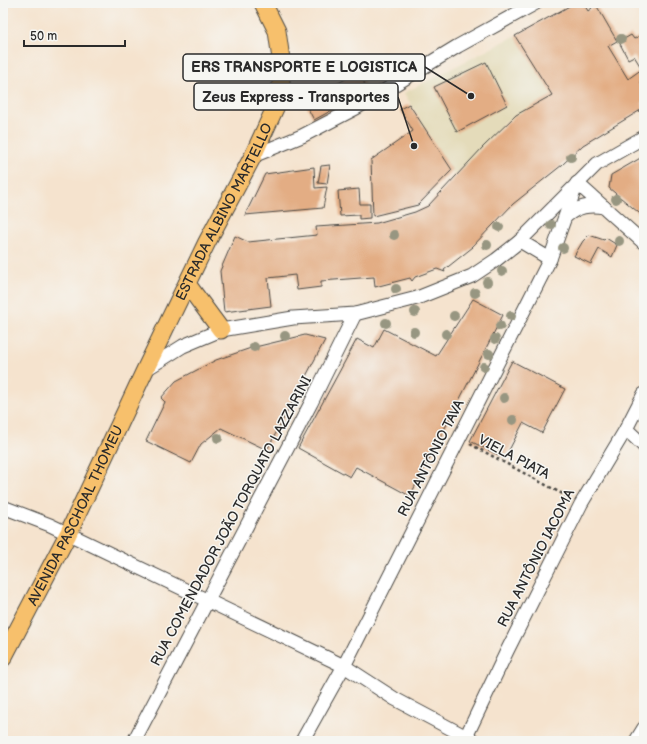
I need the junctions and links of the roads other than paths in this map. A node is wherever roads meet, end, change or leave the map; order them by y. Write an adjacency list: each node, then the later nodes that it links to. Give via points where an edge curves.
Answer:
1 (263, 3): 4 (main road, ESTRADA ALBINO MARTELLO, via 276,31 281,59 281,85 275,108)
2 (536, 3): 4 (street, via 458,46 356,108 302,136)
3 (644, 138): 5 (street, via 597,164)
4 (254, 156): 11 (main road, ESTRADA ALBINO MARTELLO)
5 (577, 183): 6 (street); 7 (street, RUA ANTÔNIO TAVA); 8 (street)
6 (604, 207): 7 (street, via 582,206); 9 (street)
7 (566, 216): 10 (street, RUA ANTÔNIO TAVA)
8 (520, 240): 10 (street); 12 (street, via 485,267 451,285 417,298)
9 (644, 243)
10 (550, 259): 22 (street, RUA ANTÔNIO TAVA)
11 (184, 290): 13 (main road); 14 (main road, ESTRADA ALBINO MARTELLO)
12 (355, 314): 13 (street, via 293,318); 20 (street, RUA COMENDADOR JOÃO TORQUATO LAZZARINI, via 312,403)
13 (216, 332): 14 (street, via 183,346)
14 (145, 370): 19 (main road, AVENIDA PASCHOAL THOMEU)
15 (644, 394): 16 (street, RUA ANTÔNIO IACOMA)
16 (626, 429): 17 (street); 24 (street, RUA ANTÔNIO IACOMA, via 581,504 507,651)
17 (644, 446)
18 (3, 507): 19 (street)
19 (68, 534): 20 (street); 21 (main road, AVENIDA PASCHOAL THOMEU)
20 (208, 600): 22 (street); 25 (street, RUA COMENDADOR JOÃO TORQUATO LAZZARINI)
21 (3, 658)
22 (344, 666): 24 (street, via 395,699); 26 (street, RUA ANTÔNIO TAVA)
23 (644, 728): 27 (street)
24 (468, 740)
25 (134, 741)
26 (302, 741)
27 (636, 741)

